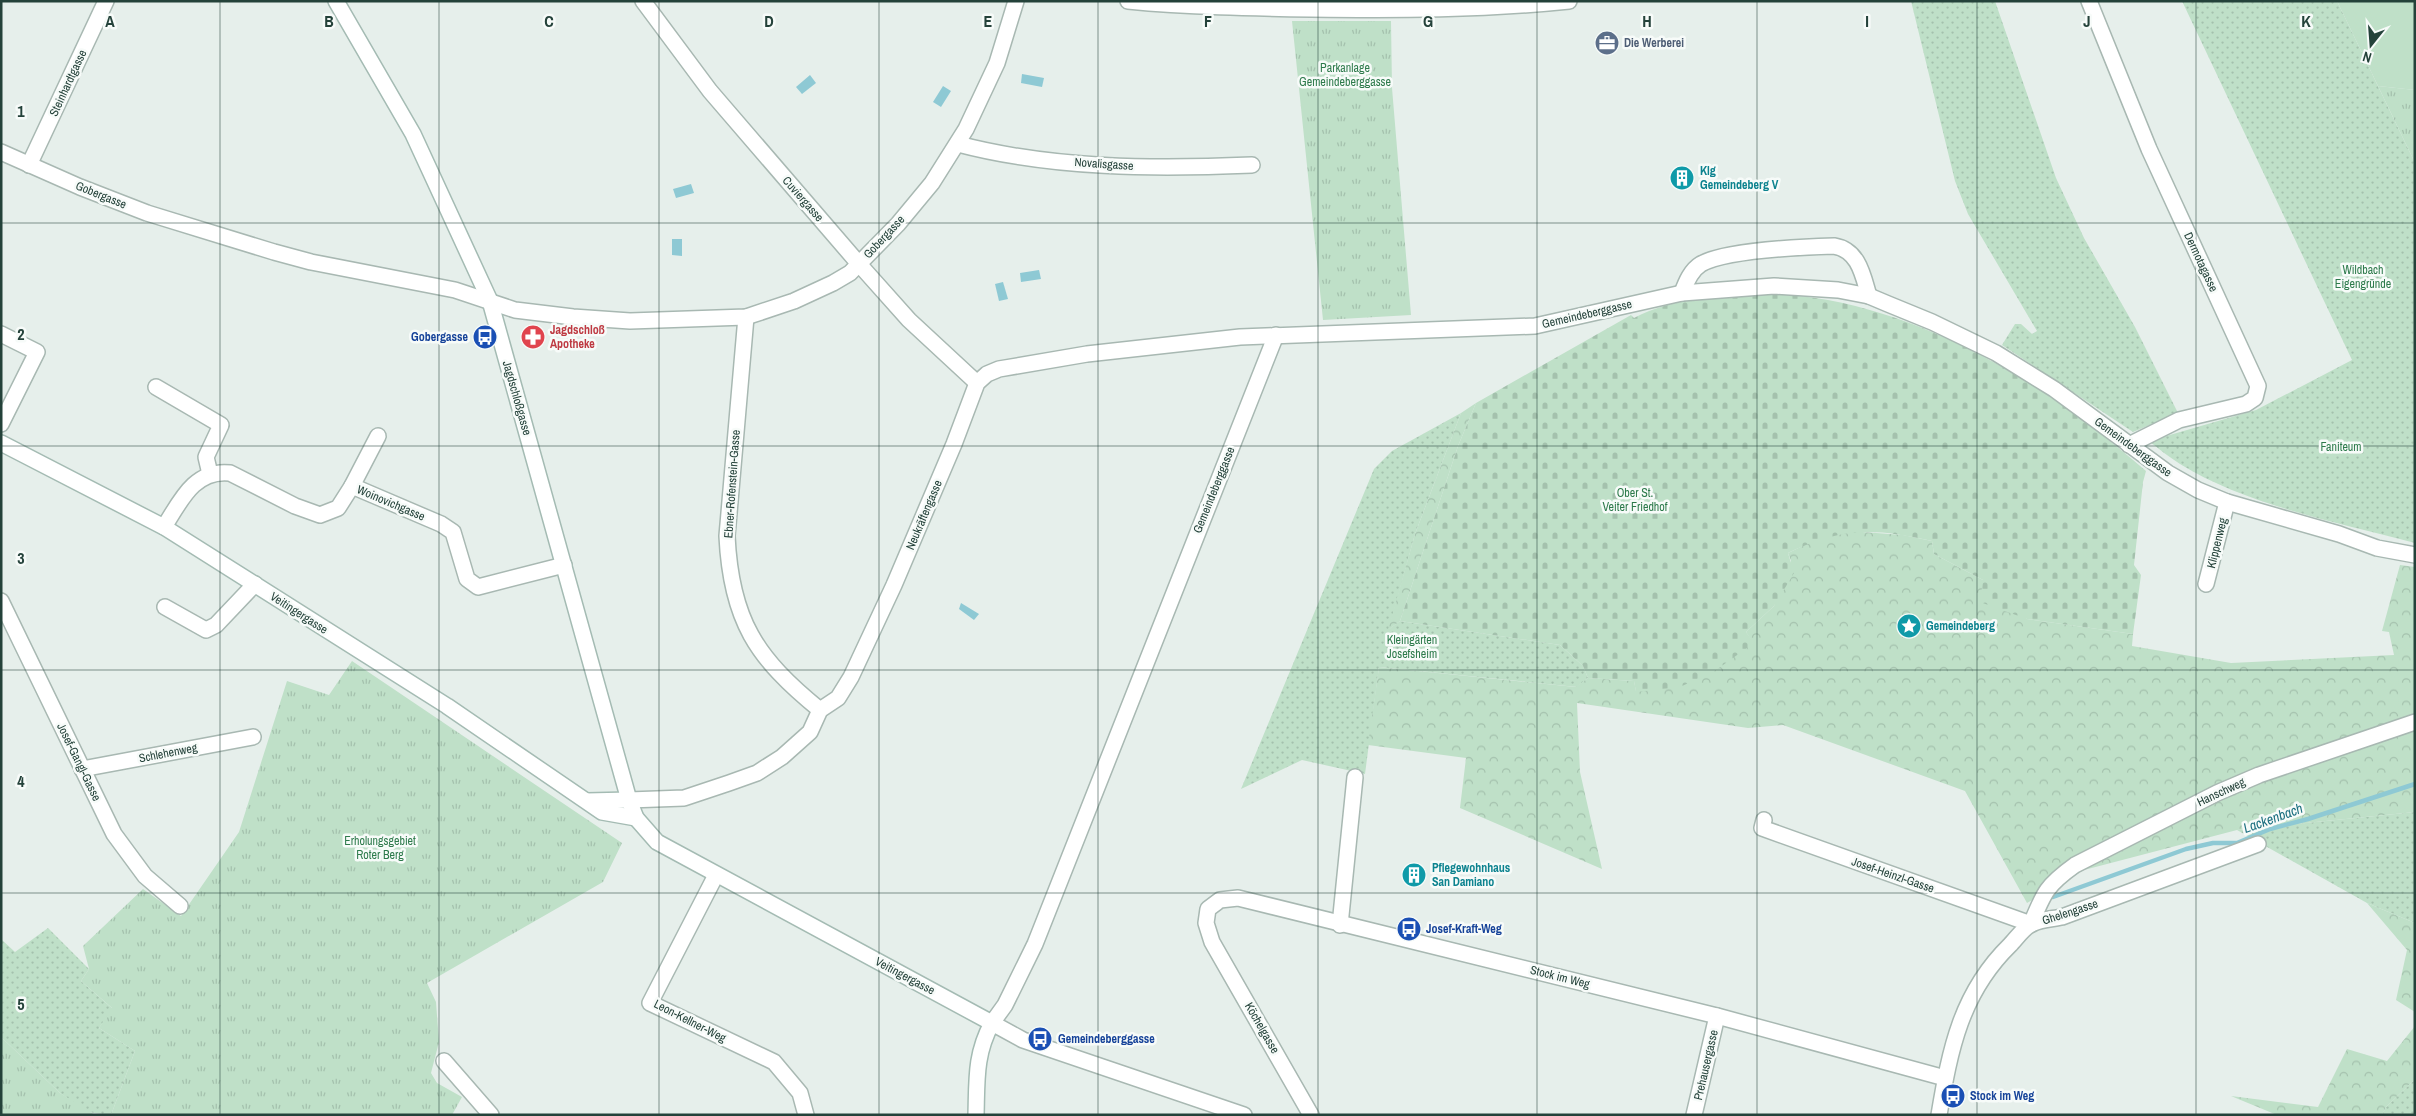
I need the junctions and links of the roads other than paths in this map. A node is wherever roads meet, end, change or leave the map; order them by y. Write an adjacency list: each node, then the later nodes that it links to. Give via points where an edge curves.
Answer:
1 (106, 1): 11 (street, Steinhardtgasse)
2 (336, 1): 16 (street, Jagdschloßgasse, via 412,134)
3 (643, 1): 13 (street, Cuviergasse, via 710,90)
4 (1016, 1): 9 (street, Gobergasse, via 990,82)
5 (1128, 1): 8 (street, via 1190,7)
6 (1569, 1): 8 (street, via 1459,9)
7 (2089, 1): 25 (street, Dermotagasse, via 2149,149 2258,386 2255,398 2246,404 2179,420)
8 (1370, 6)
9 (958, 144): 12 (street, Novalisgasse, via 1048,160 1099,164); 13 (street, Gobergasse, via 932,183)
10 (1, 152): 11 (street, Gobergasse)
11 (28, 165): 16 (street, Gobergasse, via 147,213 274,252 456,290)
12 (1252, 165)
13 (859, 264): 17 (street, Gobergasse, via 815,292); 20 (street, Cuviergasse, via 909,320)
14 (1682, 293): 15 (street, Gemeindeberggasse, via 1805,287); 15 (street, via 1694,270 1712,261 1771,250 1834,246 1842,247 1855,257); 19 (street, Gemeindeberggasse, via 1534,326)
15 (1869, 296): 25 (street, Gemeindeberggasse, via 1996,353 2054,389)
16 (490, 301): 17 (street, Gobergasse, via 515,310 582,318 630,321); 31 (street, Jagdschloßgasse)
17 (746, 317): 36 (street, Ebner-Rofenstein-Gasse, via 727,536 729,570 742,615 761,652 787,682)
18 (1, 334): 22 (street, via 37,352)
19 (1276, 335): 20 (street, via 1147,346 1029,362 999,368); 52 (street, Gemeindeberggasse, via 1034,944 1005,1005)
20 (977, 383): 36 (street, Neukräftengasse, via 894,585 855,668 838,698)
21 (156, 387): 26 (street, via 221,426 206,457)
22 (1, 424)
23 (378, 436): 27 (street)
24 (1, 443): 29 (street, Veitingergasse)
25 (2129, 445): 28 (street, Gemeindeberggasse, via 2168,473)
26 (210, 474): 27 (street, Woinovichgasse, via 230,473 320,515 338,508); 29 (street, via 189,488)
27 (352, 486): 31 (street, Woinovichgasse, via 453,532 467,579 478,587)
28 (2227, 502): 30 (street, Gemeindeberggasse, via 2377,548); 33 (street, Klippenweg)
29 (164, 528): 32 (street, Veitingergasse)
30 (2415, 555)
31 (564, 565): 41 (street, Jagdschloßgasse)
32 (255, 584): 35 (street, via 216,625 206,630); 42 (street, Veitingergasse, via 447,706)
33 (2206, 584)
34 (1, 601): 39 (street, Josef-Gangl-Gasse)
35 (165, 607)
36 (820, 710): 41 (street, Neukräftengasse, via 810,732 794,748 757,772 684,798)
37 (2415, 722): 48 (street, Hanschweg, via 2281,767 2217,793 2075,865 2054,880 2040,900)
38 (253, 737): 39 (street, Schlehenweg)
39 (82, 769): 47 (street, Josef-Gangl-Gasse, via 114,834 145,876)
40 (1355, 777): 49 (street)
41 (628, 800): 42 (street); 43 (street, Jagdschloßgasse)
42 (586, 801): 43 (street, Veitingergasse, via 602,812)
43 (636, 818): 46 (street, Veitingergasse, via 657,842)
44 (1764, 820): 48 (street, Josef-Heinzl-Gasse, via 1762,828)
45 (2258, 844): 48 (street, Ghelengasse, via 2062,917)
46 (716, 875): 52 (street, Veitingergasse); 56 (street, Leon-Kellner-Weg, via 650,1003 774,1062 800,1094)
47 (180, 906)
48 (2031, 924): 54 (street, Ghelengasse, via 1998,957 1967,1003 1954,1038)
49 (1340, 925): 50 (street, Stock im Weg, via 1238,898 1220,900 1208,909 1206,923); 51 (street, Stock im Weg)
50 (1212, 942): 59 (street, Köchelgasse)
51 (1717, 1016): 54 (street, Stock im Weg); 60 (street, Prehausergasse)
52 (992, 1023): 57 (street, Gemeindeberggasse, via 982,1041 978,1060); 58 (street, Veitingergasse, via 1023,1040)
53 (444, 1061): 55 (street)
54 (1945, 1078): 61 (street, Ghelengasse)
55 (491, 1115)
56 (806, 1115)
57 (976, 1115)
58 (1244, 1115)
59 (1311, 1115)
60 (1694, 1115)
61 (1939, 1115)

